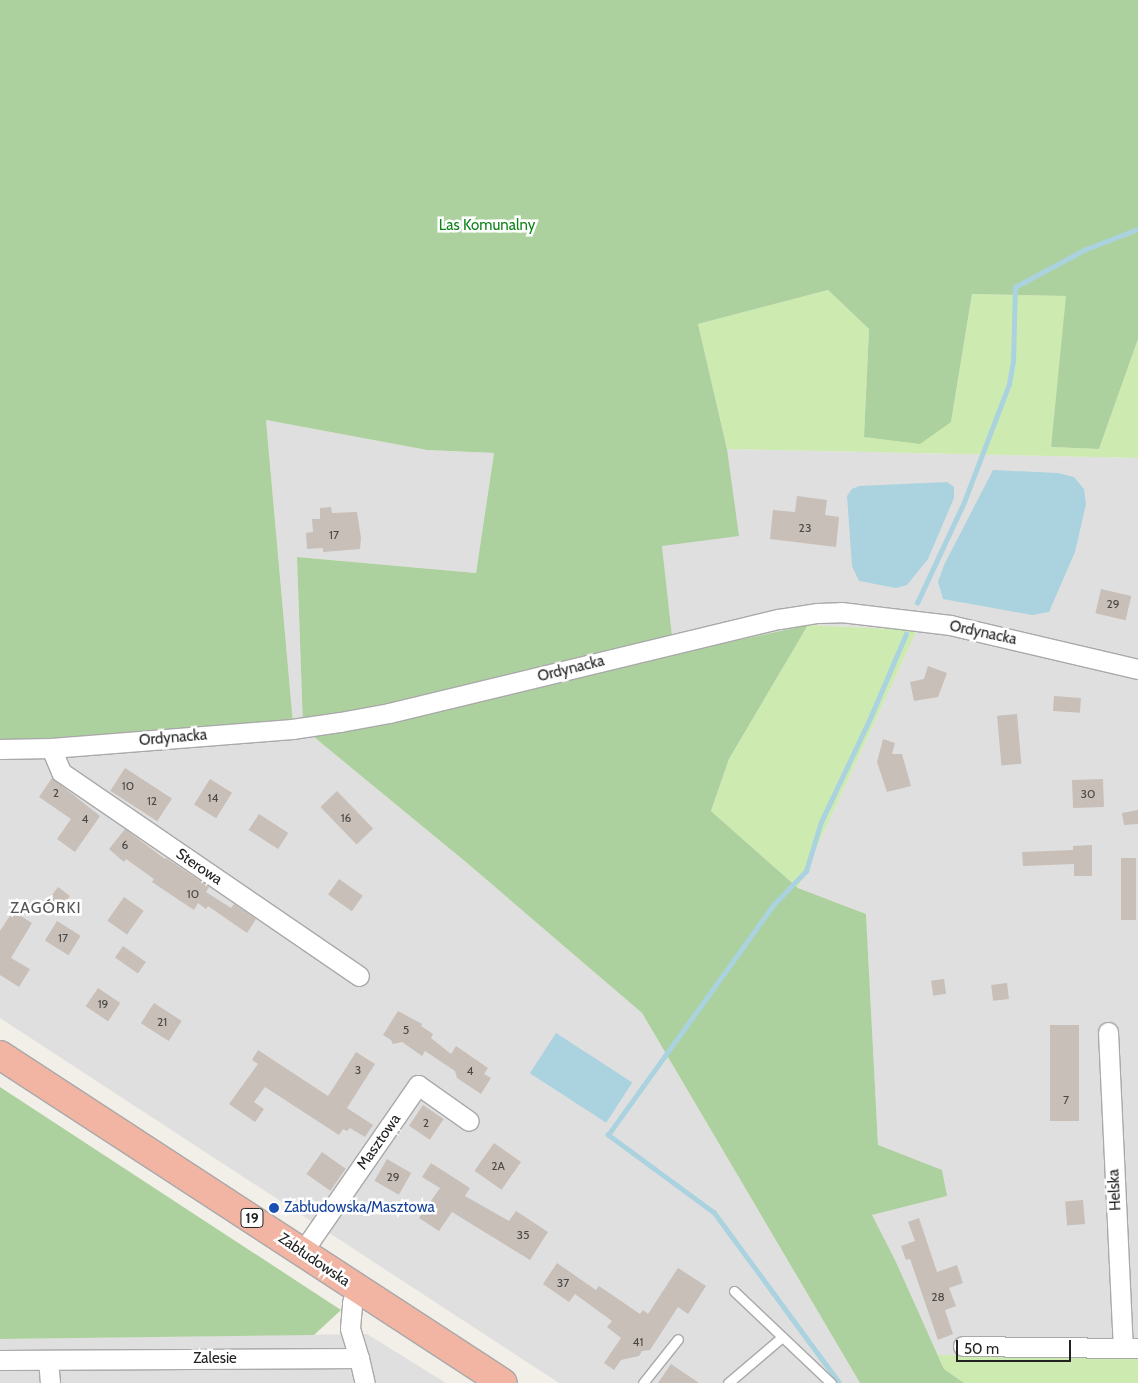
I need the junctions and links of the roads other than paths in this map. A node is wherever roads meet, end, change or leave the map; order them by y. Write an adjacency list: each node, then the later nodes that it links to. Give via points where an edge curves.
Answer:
1 (1138, 669): 2 (street, Ordynacka, via 950,625 840,612 818,613 779,619 340,722 292,729)
2 (51, 748): 3 (street, Ordynacka); 4 (street, Sterowa, via 61,772)
3 (0, 749)
4 (359, 976)
5 (1108, 1032): 14 (street, Helska)
6 (0, 1055): 8 (highway, Zabłudowska / 19)
7 (470, 1121): 8 (street, Masztowa, via 418,1085)
8 (303, 1252): 9 (highway, Zabłudowska / 19)
9 (356, 1288): 15 (street, via 350,1328); 20 (highway, Zabłudowska / 19)
10 (734, 1291): 11 (lane)
11 (782, 1337): 22 (lane); 23 (lane)
12 (678, 1338): 21 (lane)
13 (964, 1346): 14 (street)
14 (1130, 1348)
15 (359, 1358): 17 (street, Zalesie); 19 (street)
16 (0, 1360): 17 (street, Zalesie)
17 (48, 1360): 18 (street)
18 (50, 1383)
19 (365, 1383)
20 (503, 1383)
21 (643, 1383)
22 (728, 1383)
23 (831, 1383)

